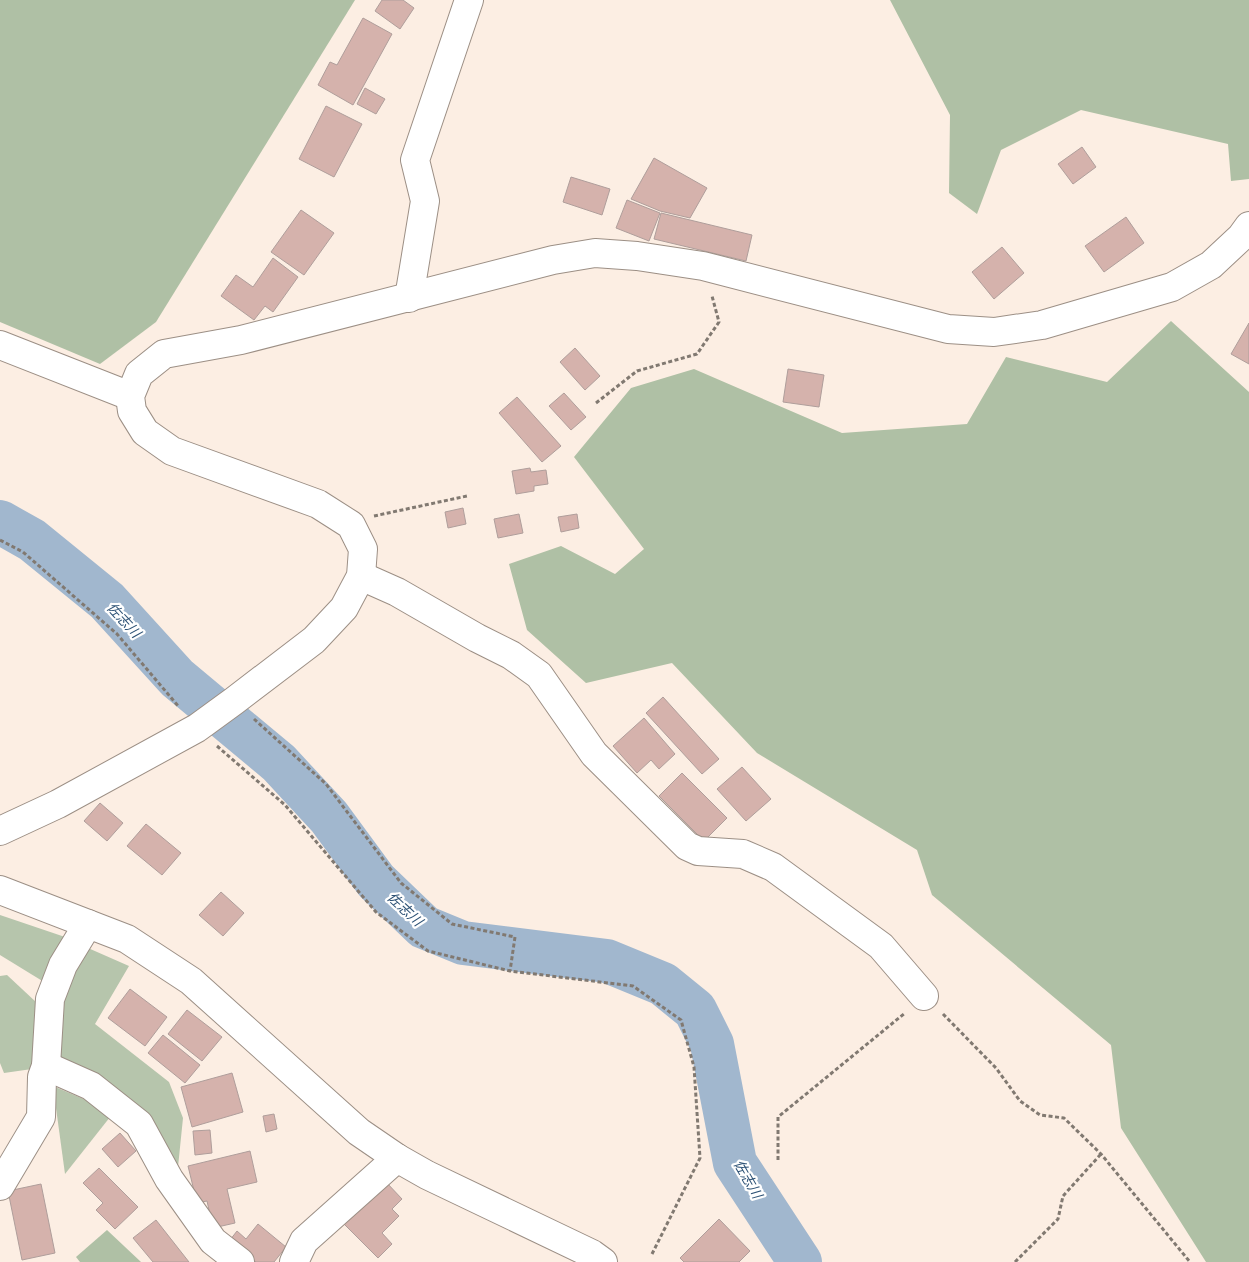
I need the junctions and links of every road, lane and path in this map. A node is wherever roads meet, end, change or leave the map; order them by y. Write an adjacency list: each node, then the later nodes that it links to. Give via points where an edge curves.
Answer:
1 (469, 0): 4 (street, via 415,160 425,200)
2 (1249, 226): 3 (street, via 1212,265 1172,287 1042,325 994,332 948,329)
3 (703, 266): 4 (street, via 595,253 553,260); 7 (path, via 719,322 697,354 637,371)
4 (410, 298): 6 (street, via 241,340 164,354 139,374)
5 (0, 345): 6 (street)
6 (130, 396): 9 (street, via 132,411 145,432 172,451 318,504)
7 (596, 403)
8 (468, 496): 9 (path, via 374,516)
9 (350, 525): 11 (street, via 364,549)
10 (0, 540): 13 (path, via 23,552 117,634)
11 (361, 576): 12 (street, via 344,608 314,640); 18 (street, via 397,592 512,655 539,675 594,754 687,846 698,851 744,854 773,866 881,946)
12 (234, 701): 13 (street); 17 (path, via 326,784 401,883 452,924 514,937)
13 (197, 728): 14 (street, via 58,804); 17 (path, via 285,805 376,912 428,951)
14 (0, 831)
15 (0, 890): 16 (street)
16 (88, 924): 19 (street, via 63,965 50,999); 21 (street, via 127,939 191,981 359,1132)
17 (510, 971): 24 (path, via 633,986 681,1020 694,1067 700,1158)
18 (924, 996): 20 (path, via 996,1068 1020,1101 1040,1115 1064,1118); 22 (path, via 778,1117)
19 (46, 1066): 23 (street, via 42,1077 41,1117); 25 (street, via 91,1086 139,1124 169,1178 213,1241)
20 (1101, 1154): 28 (path, via 1063,1196 1058,1219); 29 (path)
21 (397, 1158): 26 (street, via 304,1240); 27 (street)
22 (778, 1160)
23 (0, 1186)
24 (652, 1254)
25 (240, 1262)
26 (294, 1262)
27 (604, 1262)
28 (1015, 1262)
29 (1190, 1262)

